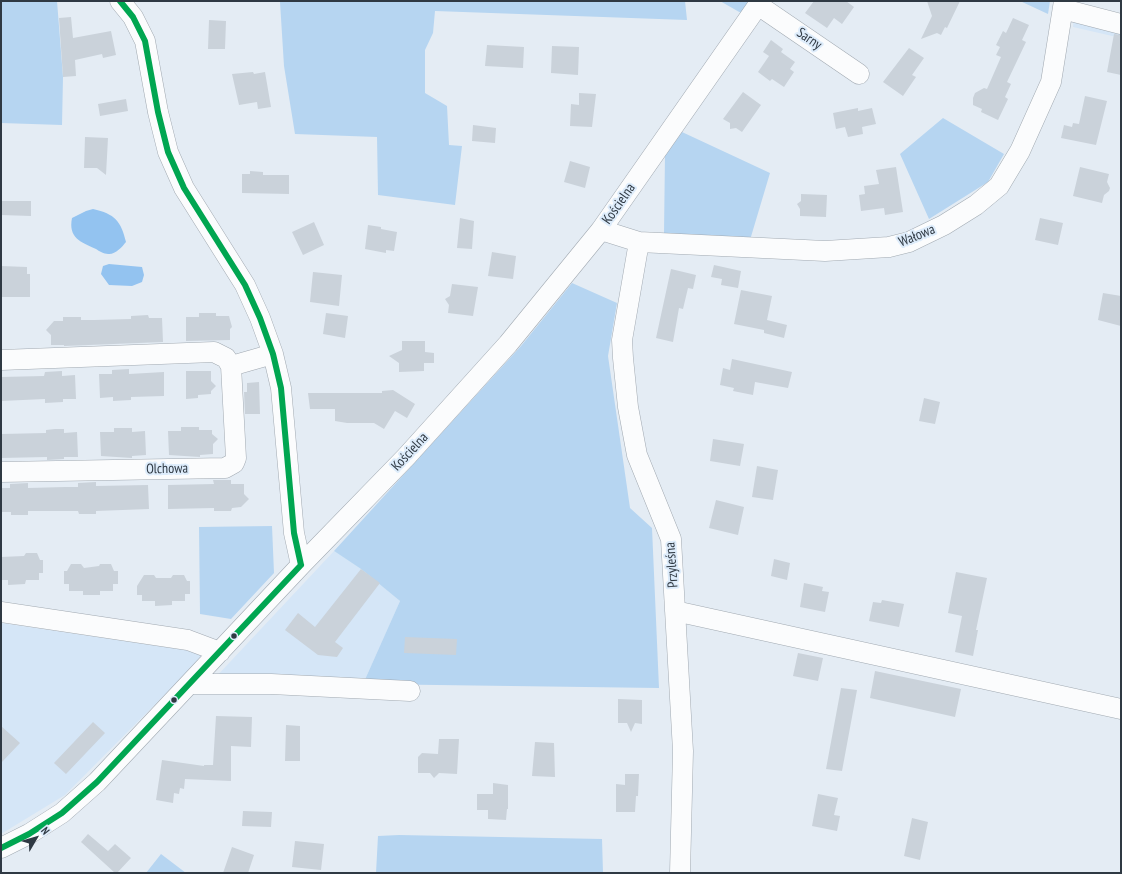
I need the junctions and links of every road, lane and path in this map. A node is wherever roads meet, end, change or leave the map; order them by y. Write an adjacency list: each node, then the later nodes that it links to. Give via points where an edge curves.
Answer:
1 (120, 1): 8 (street, via 133,17 145,40 168,152 184,188 245,285)
2 (760, 3): 5 (street, Sarny); 6 (street, Kościelna)
3 (1063, 5): 4 (street); 7 (street, Wałowa, via 1051,82 1020,151 999,186 976,205 944,225 909,242 826,251)
4 (1121, 24)
5 (859, 74)
6 (601, 230): 7 (street, Wałowa); 12 (street, Kościelna, via 508,344 406,457)
7 (639, 242): 13 (street, Przyleśna, via 622,340 623,358 628,407 638,455 671,539)
8 (273, 354): 10 (street); 12 (street, via 280,388 294,533)
9 (1, 360): 10 (street, via 214,352 226,358)
10 (231, 366): 11 (street, Olchowa, via 236,458 234,463 225,468)
11 (1, 472)
12 (301, 565): 15 (street, Kościelna)
13 (675, 611): 18 (street); 20 (street, Przyleśna, via 683,752)
14 (1, 612): 15 (street, via 188,640)
15 (220, 652): 16 (street, Kościelna)
16 (191, 684): 17 (street, via 271,684); 19 (street, Kościelna, via 97,782 62,813)
17 (410, 691)
18 (1121, 708)
19 (1, 848)
20 (680, 873)

